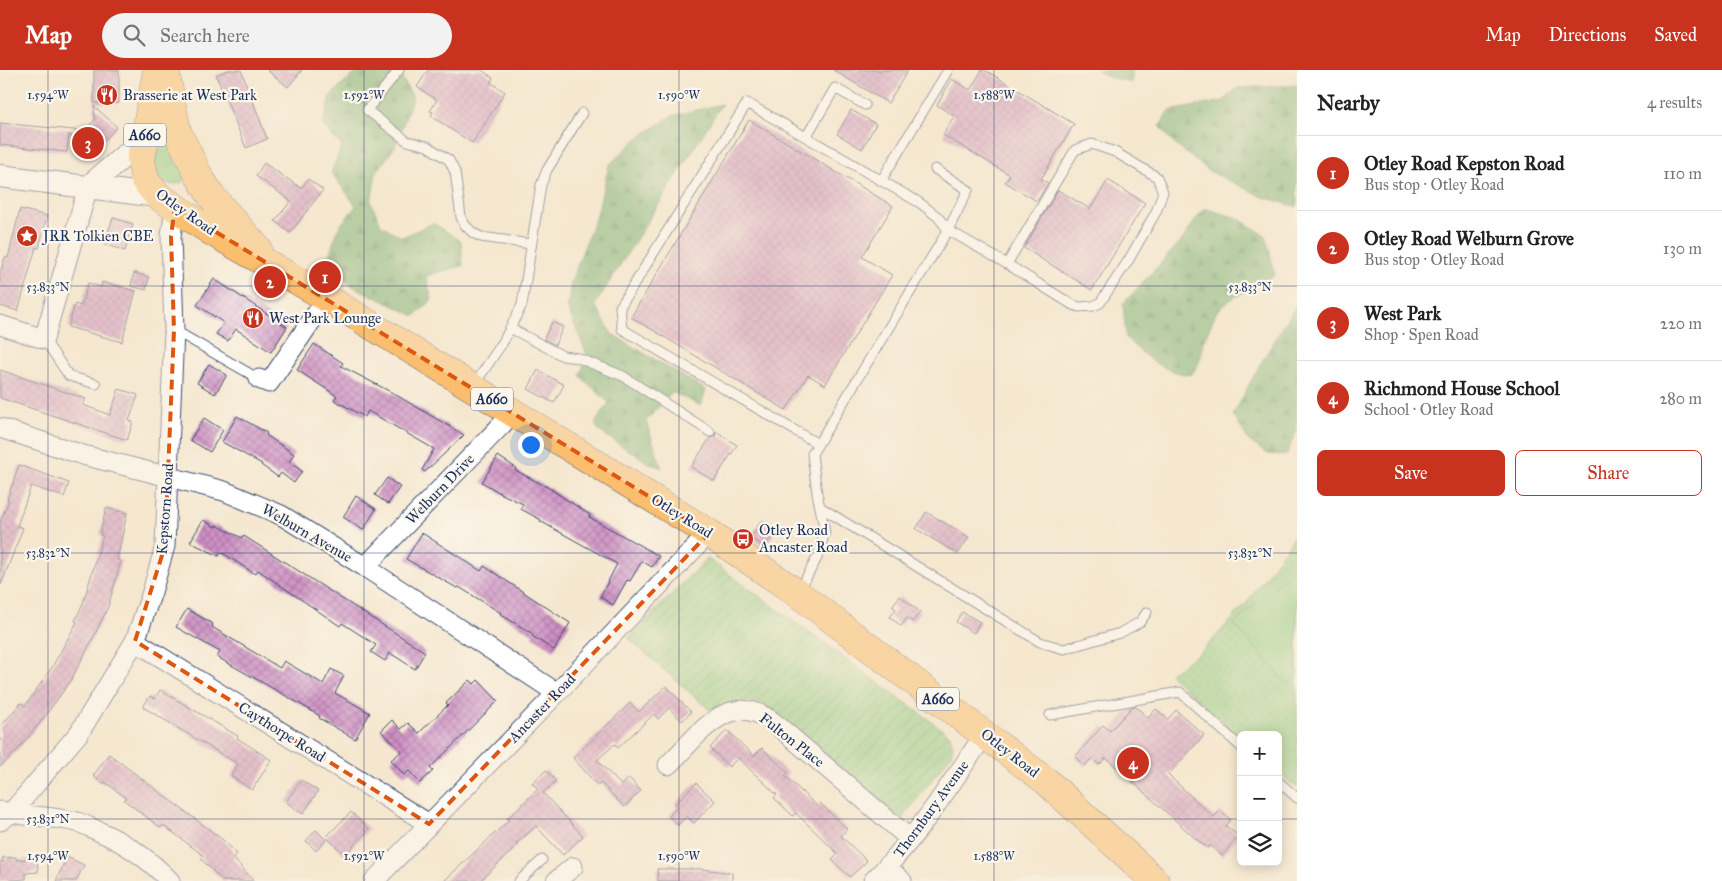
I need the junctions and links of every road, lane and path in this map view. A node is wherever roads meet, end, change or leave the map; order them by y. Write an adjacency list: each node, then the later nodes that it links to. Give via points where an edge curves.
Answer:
1 (157, 70): 8 (highway, Otley Road / A660)
2 (165, 70): 7 (highway, Otley Road / A660)
3 (399, 70): 17 (lane, via 367,110 407,141 427,146 449,160 455,172 461,217 473,233)
4 (948, 70): 13 (lane)
5 (865, 105): 9 (lane, via 835,88)
6 (582, 113): 17 (lane, via 541,185)
7 (177, 131): 8 (highway); 12 (highway, Otley Road / A660)
8 (144, 138): 14 (street); 15 (highway, Otley Road / A660, via 140,160 145,180)
9 (806, 138): 13 (lane); 31 (lane, via 747,103 620,307 622,329)
10 (935, 169): 16 (lane, via 968,190)
11 (0, 176): 14 (street)
12 (199, 176): 15 (highway); 19 (highway, Otley Road / A660, via 212,197)
13 (881, 181): 16 (lane, via 920,203)
14 (88, 187): 15 (street); 24 (street)
15 (167, 201): 19 (highway, Otley Road / A660, via 212,232); 23 (street, Kepstorn Road)
16 (948, 230): 18 (lane); 31 (lane)
17 (531, 244): 22 (lane, via 522,305)
18 (1007, 264): 18 (lane, via 1071,304 1085,308 1100,303 1156,212 1163,192 1157,177 1115,152 1092,144 1075,150)
19 (274, 267): 20 (highway, Otley Road / A660)
20 (327, 298): 25 (street, via 269,383); 27 (highway, Otley Road / A660)
21 (0, 325): 24 (street)
22 (510, 328): 27 (lane); 30 (lane, via 563,356 578,358 623,376)
23 (174, 330): 25 (lane); 32 (street, Kepstorn Road)
24 (44, 339): 26 (lane, via 69,376)
25 (259, 379)
26 (96, 384)
27 (473, 387): 28 (highway, Otley Road / A660)
28 (514, 412): 34 (highway, Otley Road / A660); 35 (street, Welburn Drive)
29 (0, 428): 32 (street, Welburn Avenue, via 83,455)
30 (710, 432)
31 (818, 444): 33 (lane, via 812,454)
32 (168, 476): 35 (street, Welburn Avenue, via 224,491 281,515); 38 (street, Kepstorn Road, via 165,546)
33 (820, 507): 36 (lane, via 825,532 817,558); 37 (lane, via 1040,642 1064,649 1120,633 1140,622)
34 (709, 533): 36 (highway, Otley Road / A660); 39 (street, Ancaster Road)
35 (365, 567): 39 (street, Welburn Avenue)
36 (797, 593): 41 (highway, Otley Road / A660)
37 (1147, 612)
38 (136, 641): 46 (street, Kepstorn Road, via 79,733); 47 (street, Caythorpe Road)
39 (557, 693): 47 (street, Ancaster Road)
40 (1050, 715): 42 (lane, via 1180,692)
41 (985, 734): 48 (street, Thornbury Avenue); 58 (highway, Otley Road / A660, via 1046,781)
42 (1237, 744)
43 (668, 765): 48 (street, Fulton Place, via 722,715 744,709 758,712 768,717)
44 (1282, 785): 45 (lane)
45 (1297, 798)
46 (4, 815): 52 (street, via 48,817 79,823 120,840 154,864)
47 (429, 824): 53 (street, Ancaster Road)
48 (910, 839): 51 (street, Thornbury Avenue)
49 (542, 860): 54 (lane)
50 (573, 867): 55 (street)
51 (887, 867): 56 (street, Thornbury Avenue); 57 (street)
52 (170, 881)
53 (374, 881)
54 (519, 881)
55 (556, 881)
56 (873, 881)
57 (902, 881)
58 (1154, 881)

